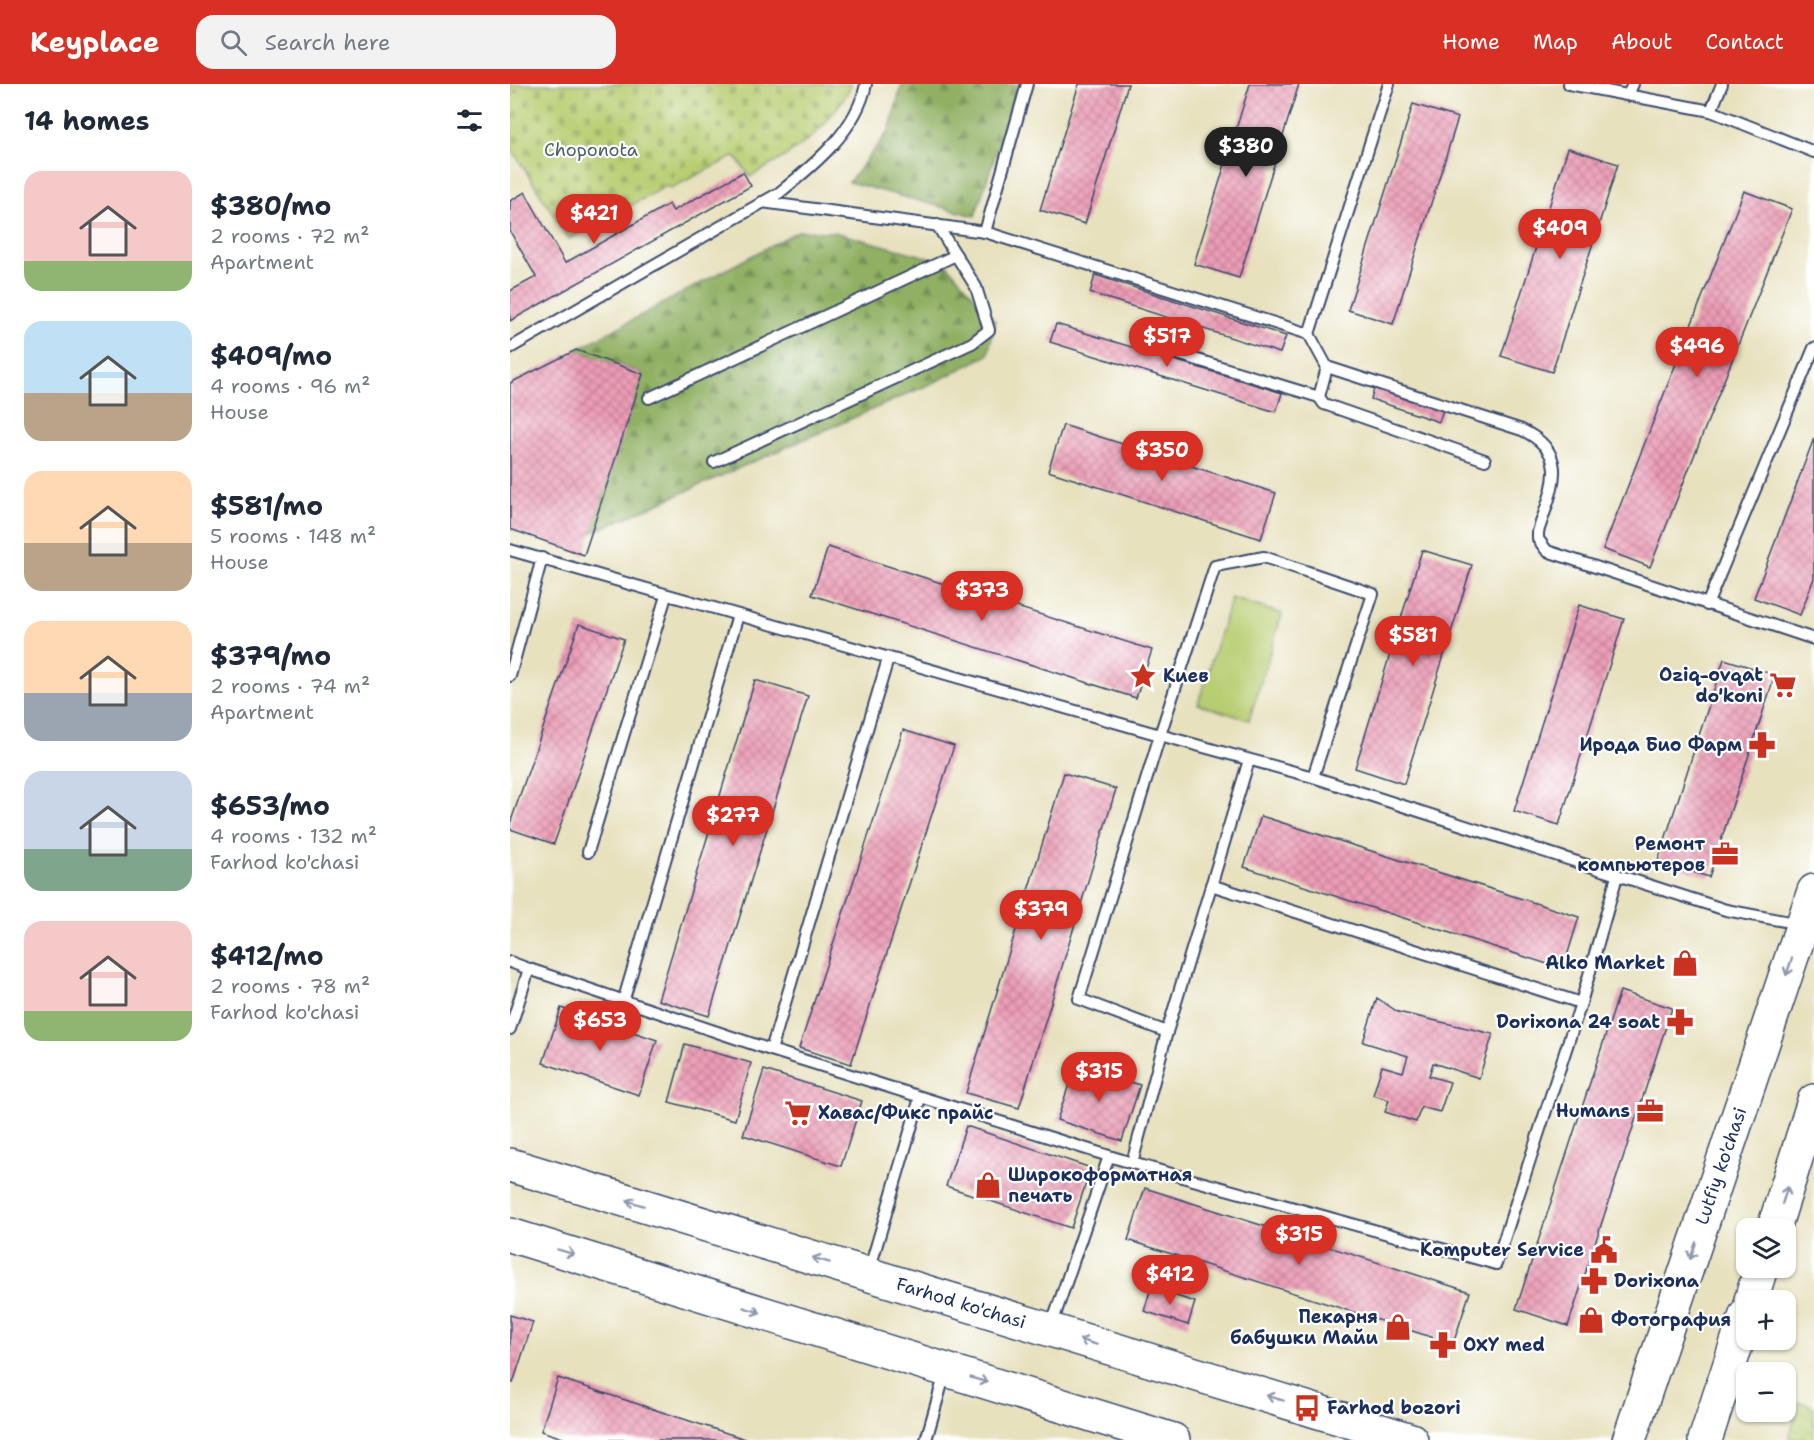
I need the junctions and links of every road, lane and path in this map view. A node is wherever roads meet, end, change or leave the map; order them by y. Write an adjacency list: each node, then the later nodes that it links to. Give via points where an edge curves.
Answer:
1 (866, 84): 10 (lane, via 854,115 828,150 794,181)
2 (1027, 84): 12 (lane)
3 (1389, 84): 14 (lane)
4 (1569, 84): 7 (lane)
5 (1633, 84): 7 (lane)
6 (1722, 84): 8 (lane)
7 (1628, 95): 8 (lane)
8 (1711, 111): 9 (lane)
9 (1814, 152)
10 (762, 202): 11 (lane); 15 (lane)
11 (937, 225): 12 (lane); 13 (lane)
12 (985, 232): 14 (lane)
13 (956, 255): 20 (lane); 22 (lane, via 976,287 989,330 972,342)
14 (1309, 334): 18 (lane)
15 (510, 348)
16 (1814, 348): 26 (lane)
17 (1168, 351): 19 (lane)
18 (1327, 367): 19 (lane); 26 (lane, via 1535,436 1553,459 1555,475 1538,532 1542,546 1556,556)
19 (1319, 397): 21 (lane, via 1324,404)
20 (649, 398)
21 (1485, 460)
22 (714, 462)
23 (510, 550): 24 (lane)
24 (542, 558): 25 (lane); 30 (lane)
25 (666, 596): 27 (lane); 34 (lane)
26 (1707, 605): 28 (lane)
27 (738, 615): 29 (lane); 41 (lane)
28 (1814, 639)
29 (888, 659): 31 (lane); 45 (lane)
30 (510, 676)
31 (1160, 735): 32 (lane); 33 (lane, via 1215,566 1264,557 1373,594); 44 (lane, via 1079,999)
32 (1249, 760): 33 (lane); 36 (lane)
33 (1312, 777): 35 (lane)
34 (588, 852)
35 (1617, 876): 38 (lane, via 1726,910); 42 (lane)
36 (1211, 885): 42 (lane); 44 (lane)
37 (1814, 891): 38 (main road, Lutfiy ko'chasi)
38 (1803, 924): 61 (main road, Lutfiy ko'chasi, one-way to 61)
39 (510, 962): 40 (lane)
40 (529, 969): 41 (lane); 43 (lane)
41 (622, 1002): 45 (lane)
42 (1581, 1003): 49 (lane, via 1496,1264)
43 (510, 1029)
44 (1167, 1032): 49 (lane)
45 (771, 1050): 46 (lane)
46 (920, 1098): 48 (lane); 53 (lane)
47 (1814, 1101): 51 (main road, one-way to 47)
48 (1109, 1156): 49 (lane); 54 (lane)
49 (1132, 1163)
50 (510, 1166): 53 (main road, Farhod ko'chasi, one-way to 50)
51 (1777, 1218)
52 (510, 1235): 56 (main road, one-way to 56)
53 (868, 1274): 54 (main road, Farhod ko'chasi)
54 (1050, 1330): 60 (main road, Farhod ko'chasi, one-way to 54)
55 (1736, 1346): 57 (main road)
56 (946, 1370): 58 (lane); 59 (main road, one-way to 59)
57 (1716, 1407): 62 (main road); 63 (main road)
58 (926, 1440)
59 (1173, 1440)
60 (1411, 1440)
61 (1629, 1440)
62 (1705, 1440)
63 (1721, 1440)

